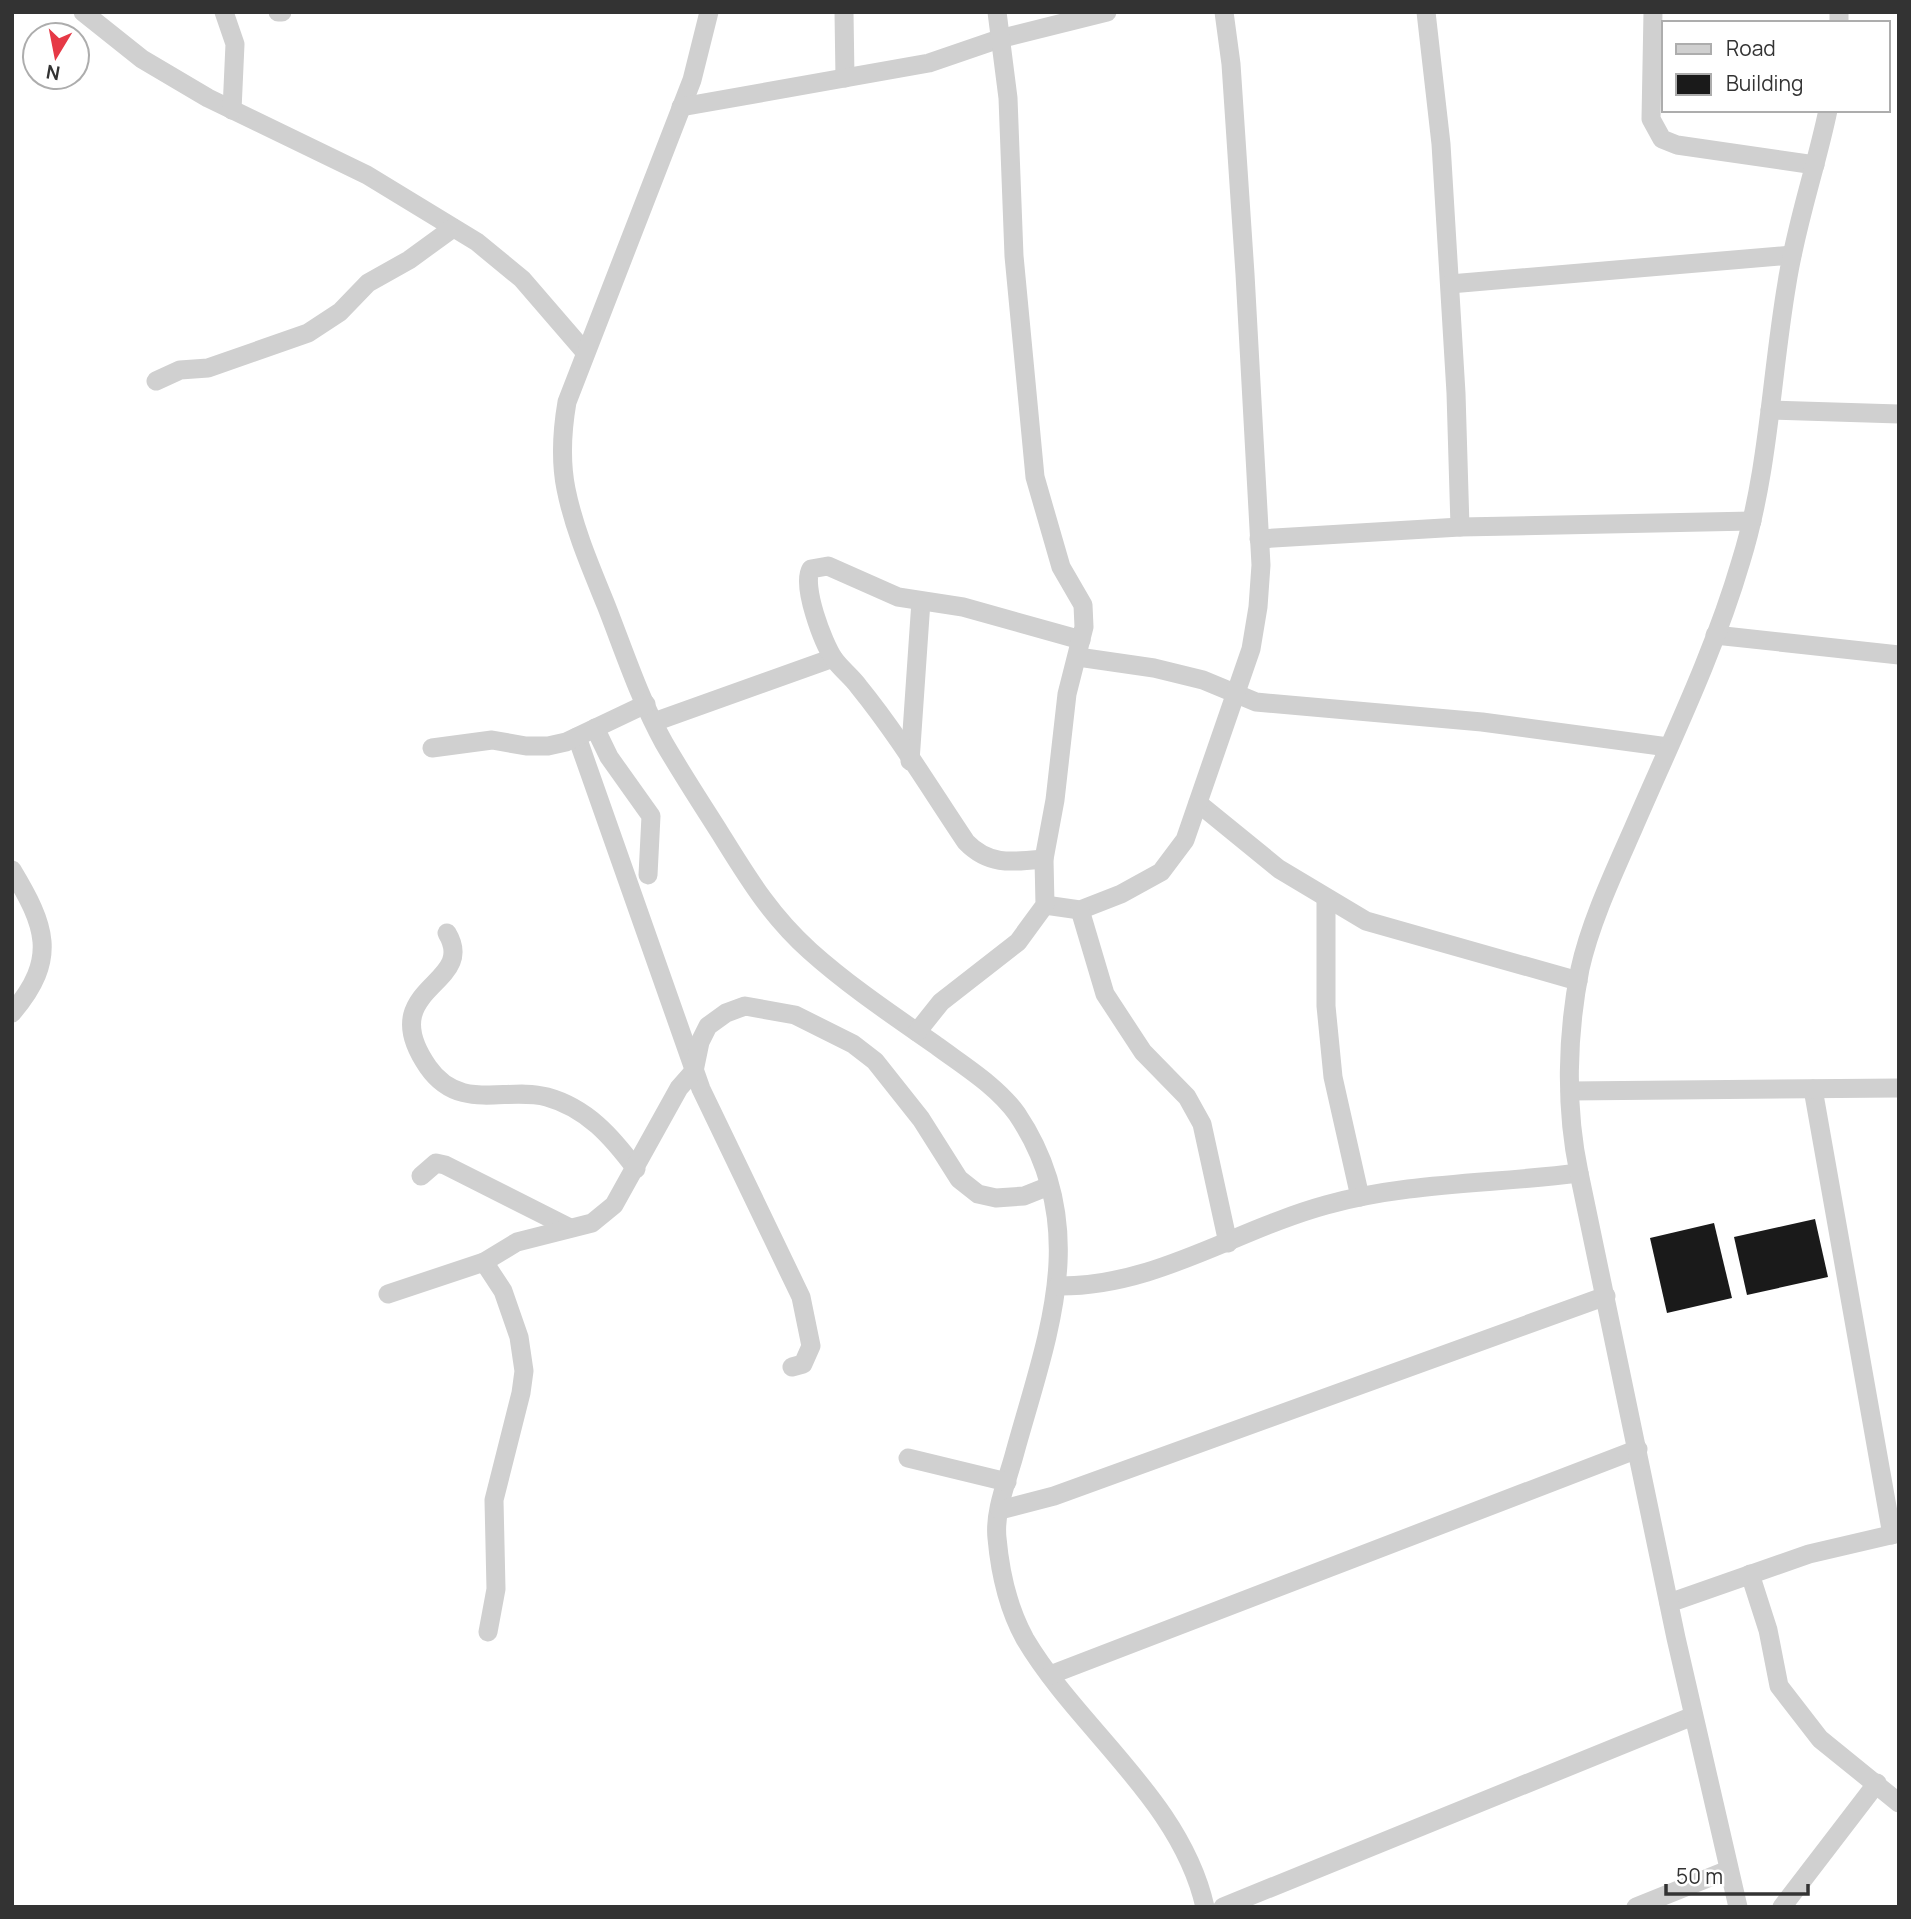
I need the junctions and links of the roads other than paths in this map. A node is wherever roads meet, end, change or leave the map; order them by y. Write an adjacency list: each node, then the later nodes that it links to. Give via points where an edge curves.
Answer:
1 (83, 12): 13 (street, via 142,59)
2 (224, 12): 13 (street, via 235,44)
3 (709, 12): 12 (street)
4 (844, 12): 11 (street)
5 (997, 12): 10 (street)
6 (1107, 12): 10 (street)
7 (1224, 12): 25 (street, via 1245,274)
8 (1426, 12): 18 (street)
9 (1653, 12): 15 (street, via 1651,119 1662,139)
10 (999, 39): 11 (street, via 929,63); 28 (street, via 1008,98 1014,256 1035,477 1061,567 1083,605)
11 (845, 78): 12 (street)
12 (681, 107): 19 (street)
13 (232, 110): 16 (street, via 367,175)
14 (1828, 112): 15 (street)
15 (1815, 165): 17 (street)
16 (453, 228): 19 (street, via 522,279); 20 (street, via 368,283 340,312 308,333)
17 (1791, 255): 18 (street); 21 (street)
18 (1450, 284): 24 (street)
19 (585, 352): 32 (street, via 561,433 566,490)
20 (156, 381)
21 (1770, 410): 22 (street); 23 (street)
22 (1899, 414)
23 (1752, 521): 24 (street); 27 (street)
24 (1460, 527): 25 (street)
25 (1259, 539): 31 (street, via 1258,607 1251,649)
26 (921, 601): 28 (street, via 963,607); 30 (street, via 898,597 828,566 811,569 809,589); 37 (street)
27 (1715, 635): 29 (street); 35 (street)
28 (1079, 649): 31 (street, via 1203,680); 39 (street, via 1067,694)
29 (1899, 655)
30 (833, 658): 32 (street); 37 (street, via 860,687)
31 (1236, 694): 35 (street, via 1256,702 1482,722); 38 (street)
32 (650, 713): 33 (street); 48 (street, via 777,921 814,955)
33 (595, 728): 34 (street); 41 (street, via 651,816)
34 (577, 737): 36 (street, via 548,746 492,740); 49 (street)
35 (1668, 747): 46 (street, via 1614,873)
36 (432, 748)
37 (910, 761): 39 (street, via 979,854 1005,863)
38 (1198, 803): 42 (street, via 1279,869); 44 (street, via 1185,839 1161,872)
39 (1044, 859): 43 (street)
40 (12, 870): 47 (street, via 37,912 42,940 39,970)
41 (648, 875)
42 (1326, 899): 46 (street, via 1398,932); 57 (street, via 1326,1006 1333,1077)
43 (1045, 905): 44 (street); 48 (street, via 1018,942 941,1002)
44 (1080, 910): 59 (street, via 1105,994 1143,1052 1187,1097 1202,1124)
45 (447, 933): 53 (street, via 455,958 413,1009 410,1028 429,1069 445,1084 475,1096 545,1097 588,1115 615,1140)
46 (1578, 981): 52 (street)
47 (12, 1013)
48 (917, 1032): 56 (street, via 986,1082 1016,1112)
49 (694, 1071): 53 (street, via 679,1088); 56 (street, via 708,1026 726,1013 745,1006 795,1015 853,1044 875,1062 921,1119 959,1179 978,1194 1024,1196); 64 (street, via 801,1297 811,1346 803,1364)
50 (1899, 1088): 51 (street)
51 (1813, 1089): 52 (street); 69 (street)
52 (1570, 1091): 54 (street)
53 (636, 1169): 58 (street, via 614,1205 592,1223)
54 (1578, 1173): 57 (street); 63 (street)
55 (421, 1175): 58 (street, via 436,1163 445,1165)
56 (1049, 1186): 61 (street, via 1059,1251)
57 (1360, 1197): 59 (street, via 1272,1222)
58 (570, 1228): 60 (street, via 517,1242)
59 (1228, 1242): 61 (street, via 1141,1276)
60 (484, 1262): 62 (street); 72 (street, via 503,1291 519,1337 524,1371 494,1500 496,1589)
61 (1058, 1286): 67 (street, via 1042,1362)
62 (388, 1294)
63 (1606, 1296): 65 (street); 68 (street, via 1054,1496)
64 (792, 1367)
65 (1638, 1449): 71 (street); 73 (street)
66 (908, 1458): 67 (street)
67 (1007, 1482): 68 (street)
68 (1000, 1510): 73 (street, via 996,1531 1006,1592 1024,1636)
69 (1895, 1534): 70 (street, via 1809,1554)
70 (1751, 1574): 71 (street); 75 (street, via 1779,1686 1821,1739)
71 (1669, 1603): 74 (street)
72 (488, 1632)
73 (1050, 1675): 78 (street, via 1164,1818 1189,1858)
74 (1693, 1716): 77 (street); 79 (street)
75 (1877, 1783): 76 (street); 82 (street)
76 (1899, 1803)
77 (1728, 1870): 80 (street); 81 (street)
78 (1205, 1907)
79 (1223, 1907)
80 (1636, 1907)
81 (1738, 1907)
82 (1782, 1907)

